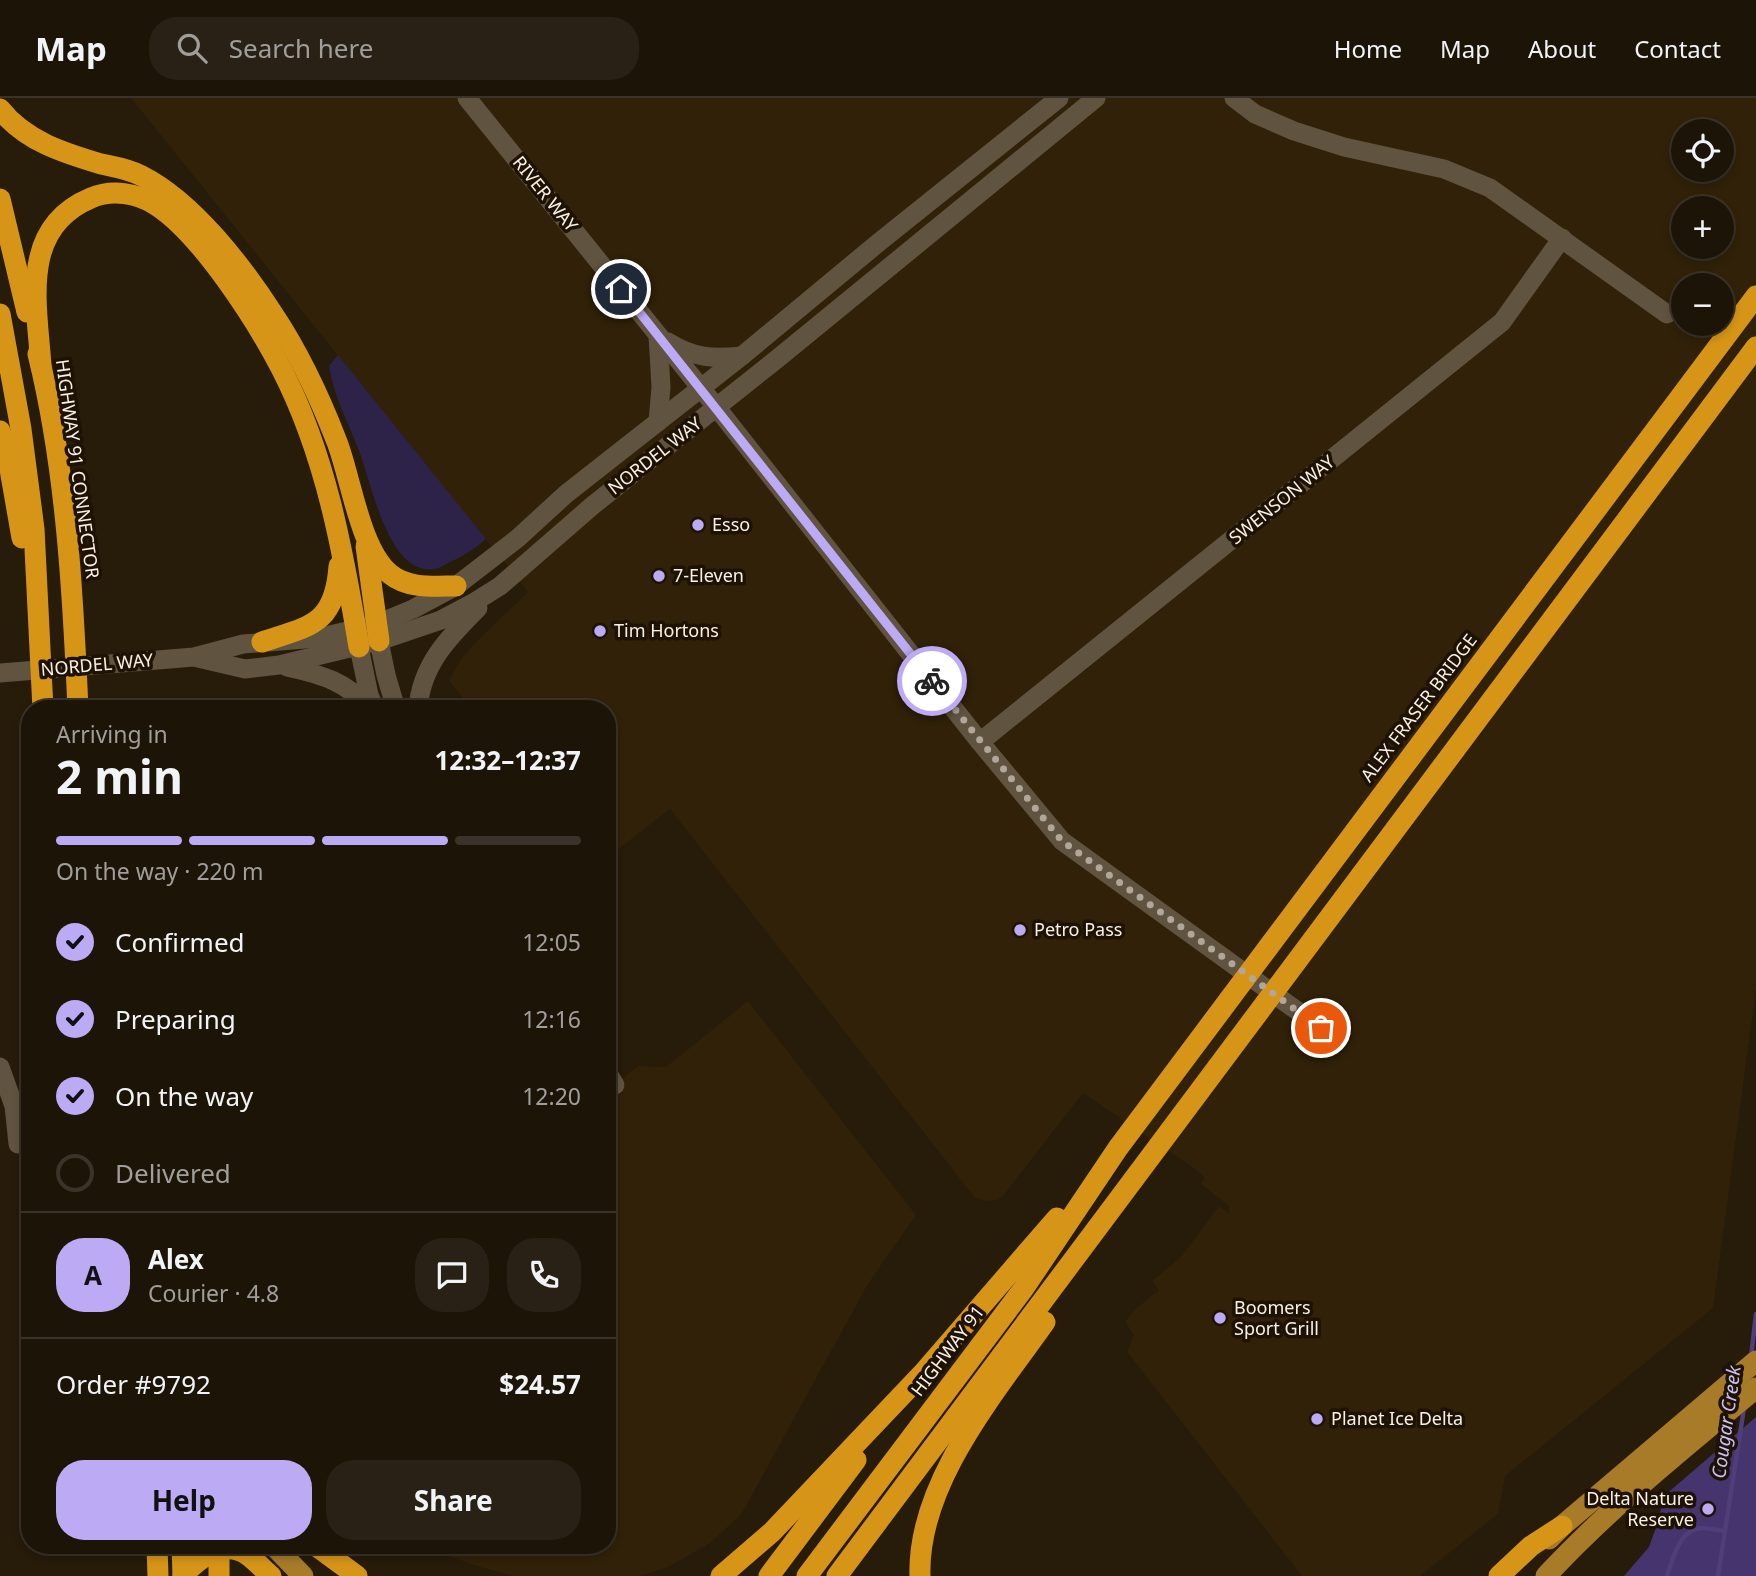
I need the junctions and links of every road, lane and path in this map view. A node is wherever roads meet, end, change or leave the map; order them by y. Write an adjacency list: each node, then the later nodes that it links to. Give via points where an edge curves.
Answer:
1 (467, 98): 11 (street, RIVER WAY)
2 (1059, 98): 13 (street, NORDEL WAY)
3 (1096, 98): 16 (street, NORDEL WAY)
4 (1234, 98): 7 (street, via 1255,114 1294,131 1444,169 1490,188)
5 (0, 109): 19 (highway, via 46,144 136,173 157,185 229,255 273,314 308,375 339,445)
6 (0, 199): 14 (highway, HIGHWAY 91 CONNECTOR)
7 (1562, 238): 10 (street); 35 (street, SWENSON WAY, via 1502,322)
8 (1756, 296): 39 (highway, ALEX FRASER BRIDGE)
9 (0, 314): 23 (highway, via 34,529)
10 (1667, 314)
11 (658, 335): 13 (street, via 686,353 724,358); 15 (street, RIVER WAY); 17 (street)
12 (1756, 347): 40 (highway)
13 (743, 355): 15 (street, NORDEL WAY)
14 (41, 366): 20 (highway, via 35,287 46,237 65,214 96,196 123,193 148,200 198,246 263,336 309,428); 30 (highway, HIGHWAY 91 CONNECTOR, via 62,500)
15 (701, 388): 16 (street, RIVER WAY); 17 (street, NORDEL WAY)
16 (717, 408): 22 (street, NORDEL WAY, via 592,506); 35 (street, RIVER WAY)
17 (658, 422): 21 (street, NORDEL WAY)
18 (0, 431): 23 (highway)
19 (365, 532): 21 (highway, via 382,567 402,582); 24 (highway)
20 (340, 542): 24 (highway); 25 (highway, via 338,584 329,609 306,627)
21 (456, 586): 24 (street, NORDEL WAY)
22 (500, 586): 24 (street, NORDEL WAY, via 441,620); 34 (street, via 436,653)
23 (39, 626): 29 (highway)
24 (368, 635): 25 (street, NORDEL WAY); 27 (street, NORDEL WAY); 32 (street); 33 (street)
25 (262, 642): 26 (street, NORDEL WAY)
26 (194, 657): 27 (street, NORDEL WAY, via 245,669); 28 (street, NORDEL WAY)
27 (279, 665): 31 (street, via 331,678)
28 (0, 673)
29 (43, 700)
30 (78, 700)
31 (363, 700)
32 (370, 700)
33 (393, 700)
34 (419, 700)
35 (980, 742): 36 (street, RIVER WAY, via 1062,841)
36 (1321, 1028)
37 (0, 1067): 38 (street, via 13,1106)
38 (18, 1144)
39 (1118, 1148): 42 (highway); 60 (highway, HIGHWAY 91, via 1024,1288)
40 (1121, 1196): 61 (highway); 62 (highway, via 940,1483 926,1520)
41 (1756, 1361): 44 (main road)
42 (923, 1373): 58 (highway, via 772,1532); 59 (highway)
43 (1756, 1388): 65 (main road, via 1654,1473)
44 (1562, 1526): 63 (highway, via 1531,1546); 64 (main road)
45 (157, 1554): 53 (highway)
46 (182, 1554): 52 (highway)
47 (207, 1554): 52 (highway)
48 (219, 1554): 54 (highway)
49 (246, 1554): 55 (highway)
50 (282, 1554): 56 (main road)
51 (327, 1554): 57 (highway)
52 (183, 1575)
53 (158, 1576)
54 (219, 1576)
55 (271, 1576)
56 (303, 1576)
57 (357, 1576)
58 (721, 1576)
59 (769, 1576)
60 (807, 1576)
61 (837, 1576)
62 (920, 1576)
63 (1499, 1576)
64 (1514, 1576)
65 (1546, 1576)

